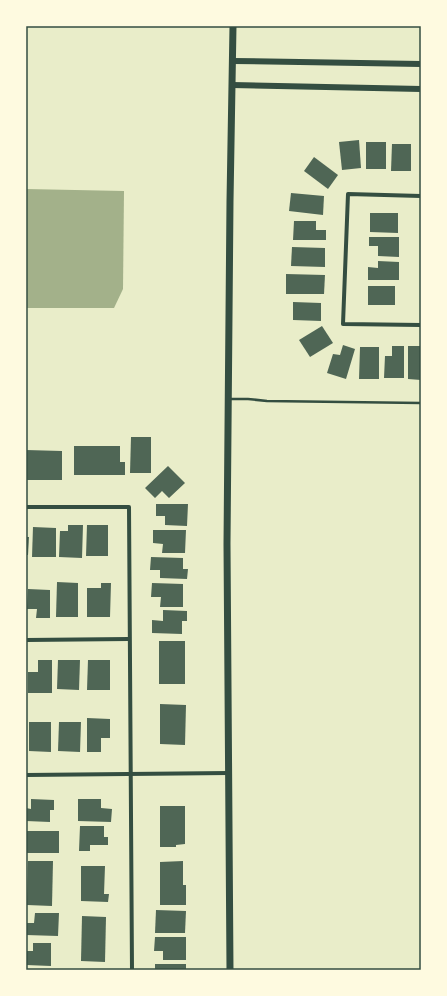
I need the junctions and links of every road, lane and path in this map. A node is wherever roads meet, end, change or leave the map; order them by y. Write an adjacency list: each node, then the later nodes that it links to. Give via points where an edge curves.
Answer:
1 (233, 26): 2 (main road)
2 (233, 61): 3 (street); 4 (main road)
3 (421, 64)
4 (232, 85): 5 (street); 8 (main road)
5 (421, 89)
6 (421, 196): 7 (street, via 348,194 344,324)
7 (421, 325)
8 (228, 399): 9 (lane, via 248,398 267,402); 13 (main road)
9 (421, 403)
10 (26, 507): 11 (street, via 129,507)
11 (129, 639): 12 (street); 14 (street)
12 (26, 640)
13 (229, 773): 14 (street); 17 (main road)
14 (130, 774): 15 (street); 16 (street)
15 (26, 775)
16 (132, 970)
17 (230, 970)

